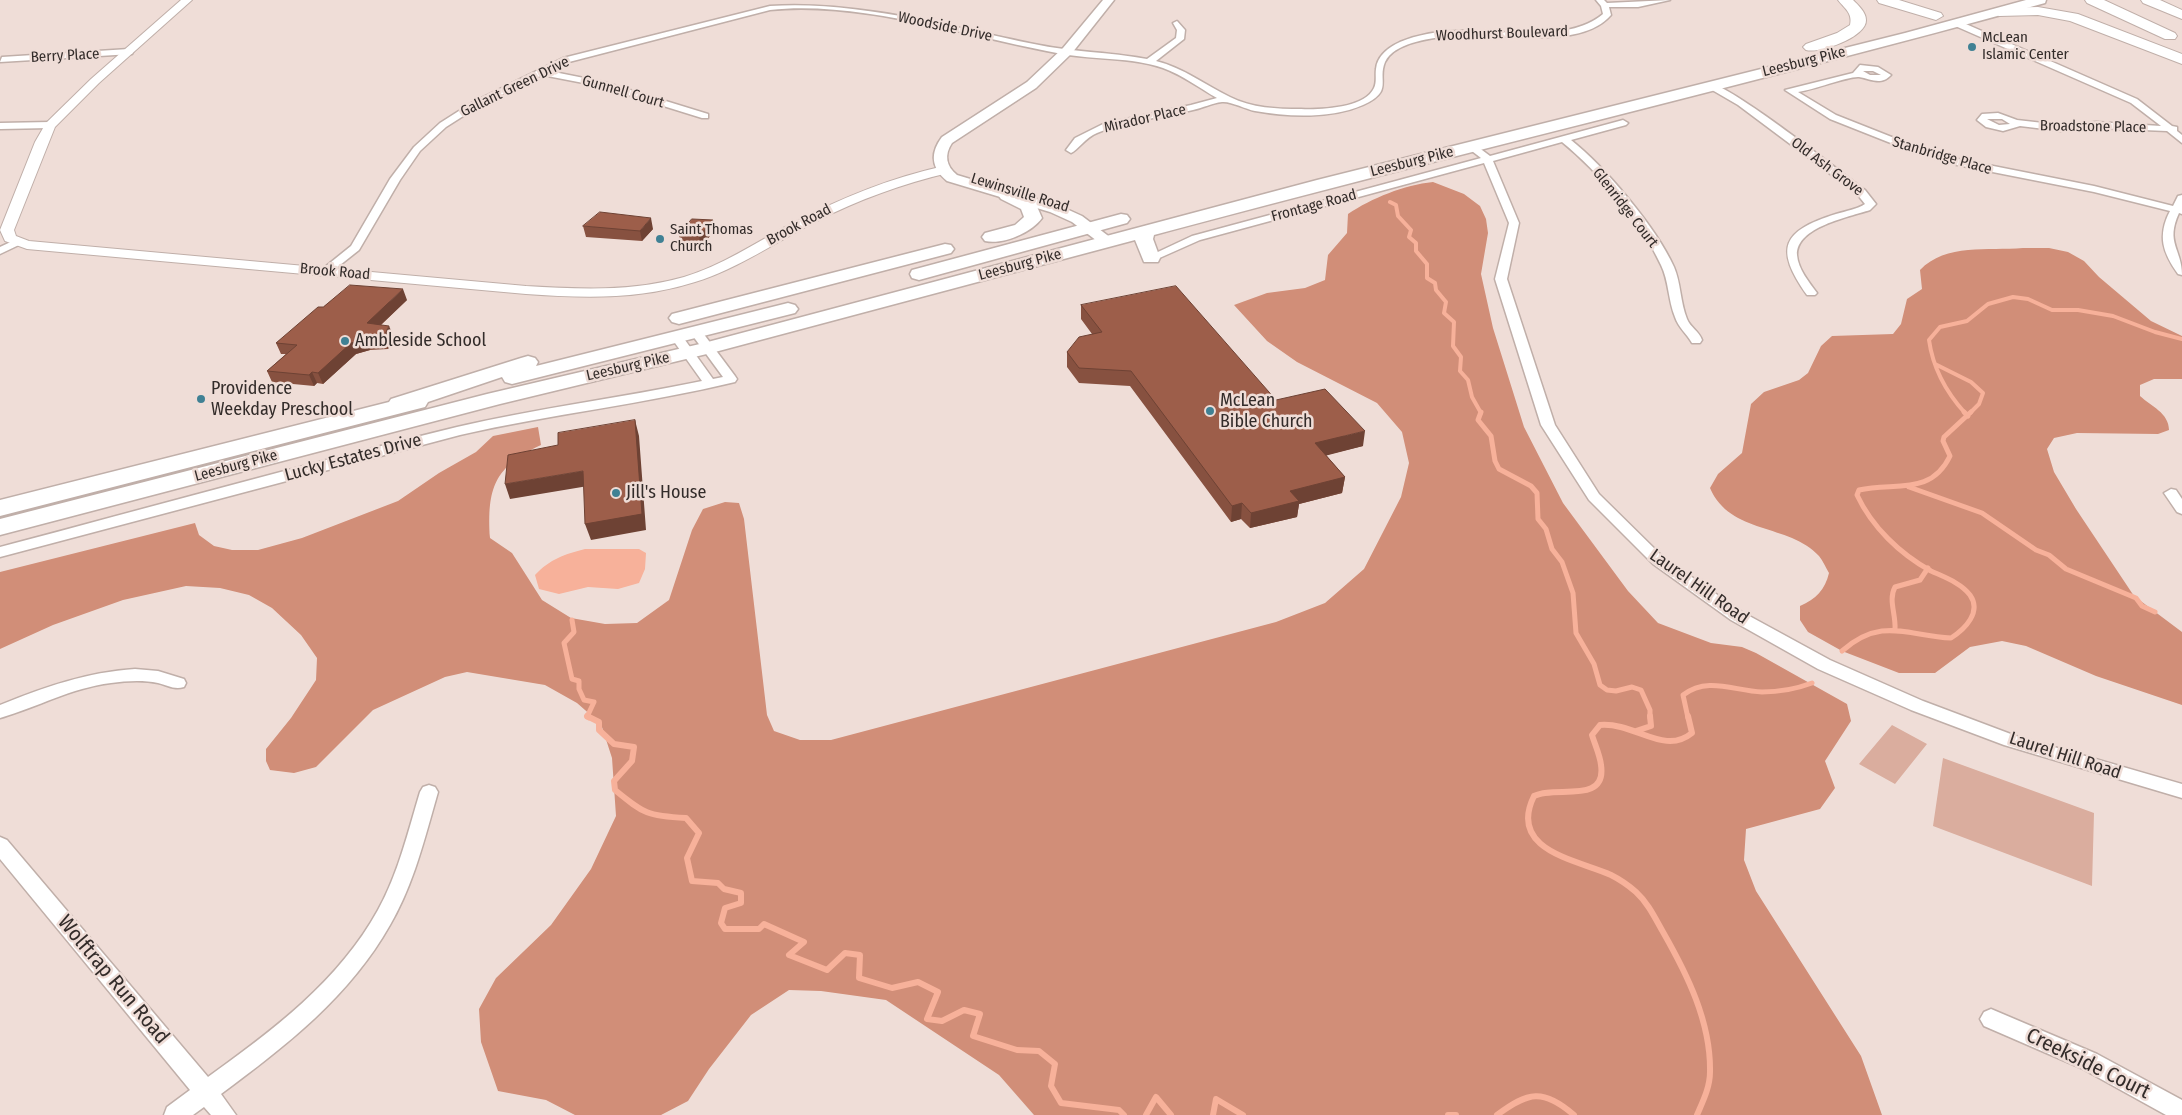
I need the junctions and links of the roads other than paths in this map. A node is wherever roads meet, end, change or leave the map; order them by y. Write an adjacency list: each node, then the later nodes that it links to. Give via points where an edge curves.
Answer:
1 (187, 0): 22 (street)
2 (1109, 0): 23 (main road)
3 (1666, 0): 11 (street, via 1638,4)
4 (1845, 0): 21 (highway, via 1857,10 1858,26 1842,37)
5 (1884, 0): 16 (highway)
6 (2040, 0): 14 (highway, Leesburg Pike)
7 (2092, 0): 20 (highway)
8 (2115, 0): 19 (highway)
9 (2148, 0): 15 (highway)
10 (2172, 0): 12 (highway)
11 (1603, 2): 30 (street, Woodhurst Boulevard, via 1607,15 1599,23 1572,32 1452,34 1404,44 1380,64 1380,83 1376,93 1347,107 1318,112 1282,112 1247,106)
12 (2181, 2)
13 (833, 4): 23 (street, Woodside Drive); 27 (street, Gallant Green Drive, via 770,8 576,57)
14 (1999, 6): 16 (highway, Leesburg Pike); 18 (highway, Leesburg Pike); 24 (highway, via 2073,17)
15 (2182, 15)
16 (1936, 16): 18 (highway); 21 (highway, Leesburg Pike)
17 (1177, 23): 26 (street, via 1181,30 1180,39)
18 (1956, 24): 29 (highway, Leesburg Pike); 36 (street, via 2134,101)
19 (2182, 30)
20 (2182, 42)
21 (1811, 47): 43 (highway, Leesburg Pike)
22 (128, 52): 25 (street, Berry Place); 34 (street)
23 (1065, 52): 26 (street, Woodhurst Boulevard); 44 (main road, via 1019,95 947,140 939,155)
24 (2182, 59)
25 (2, 60)
26 (1149, 62): 30 (street, Woodhurst Boulevard, via 1185,74)
27 (539, 72): 31 (street, Gunnell Court, via 601,84); 56 (street, Gallant Green Drive, via 476,104 430,136 406,162 355,248)
28 (1859, 74): 49 (street, Stanbridge Place, via 1809,88 1789,90 1833,117 1919,151)
29 (1710, 85): 40 (highway, Leesburg Pike); 58 (street, Old Ash Grove, via 1746,107 1870,201 1866,208 1822,222 1796,239 1792,263)
30 (1225, 98): 41 (street, Mirador Place, via 1110,125 1084,135)
31 (705, 116)
32 (1623, 123): 38 (street, Frontage Road)
33 (2016, 124): 36 (street, Broadstone Place, via 2061,128 2096,124)
34 (50, 125): 35 (street); 52 (street)
35 (0, 126)
36 (2171, 129): 37 (street, Broadstone Place); 39 (street)
37 (2182, 130)
38 (1563, 138): 42 (street, Frontage Road); 60 (street, Glenridge Court, via 1579,150 1654,242 1668,269 1682,320)
39 (2182, 140)
40 (1471, 146): 42 (street); 50 (highway, Leesburg Pike)
41 (1071, 150)
42 (1487, 158): 55 (street, Frontage Road, via 1196,238); 71 (street, Laurel Hill Road, via 1514,223 1503,260 1503,284 1548,425 1584,485 1638,542 1696,589 1740,618 1824,664 1968,725)
43 (1322, 169)
44 (944, 170): 47 (main road, Lewinsville Road, via 965,183); 51 (main road, Lewinsville Road, via 1046,199); 56 (street, Brook Road, via 864,192 709,272 640,291 576,294)
45 (1296, 175): 46 (highway)
46 (1240, 189)
47 (1007, 195): 51 (main road, Lewinsville Road, via 1056,209); 63 (highway, via 1023,202 1033,213 1031,221 1021,229 574,347)
48 (2182, 198): 49 (street)
49 (2179, 210): 57 (street, via 2168,227 2166,244)
50 (1144, 222): 51 (highway, Leesburg Pike); 55 (highway, via 1144,239)
51 (1097, 228): 59 (highway, via 725,314 705,323); 61 (highway, Leesburg Pike)
52 (3, 230): 53 (street)
53 (18, 242): 54 (street); 56 (street, Brook Road, via 50,248)
54 (0, 251)
55 (1152, 258)
56 (326, 271)
57 (2182, 272)
58 (1811, 293)
59 (686, 340): 61 (highway, Leesburg Pike); 62 (street); 63 (highway, Leesburg Pike); 67 (highway, Leesburg Pike, via 495,399)
60 (1696, 340)
61 (708, 348): 62 (street, Lucky Estates Drive, via 731,379)
62 (710, 383): 68 (street, Lucky Estates Drive, via 458,431)
63 (364, 415): 65 (highway, Leesburg Pike)
64 (2171, 493): 66 (street)
65 (0, 508)
66 (2182, 509)
67 (0, 528)
68 (0, 552)
69 (178, 683): 70 (street, via 157,676 134,675 92,680)
70 (0, 712)
71 (2182, 791)
72 (429, 792): 75 (street, via 398,889 365,948 339,981 307,1012)
73 (0, 845): 75 (street, Wolftrap Run Road)
74 (1991, 1019): 76 (street, Creekside Court, via 2089,1061)
75 (206, 1092): 77 (street); 78 (street, Wolftrap Run Road)
76 (2182, 1112)
77 (175, 1115)
78 (225, 1115)

